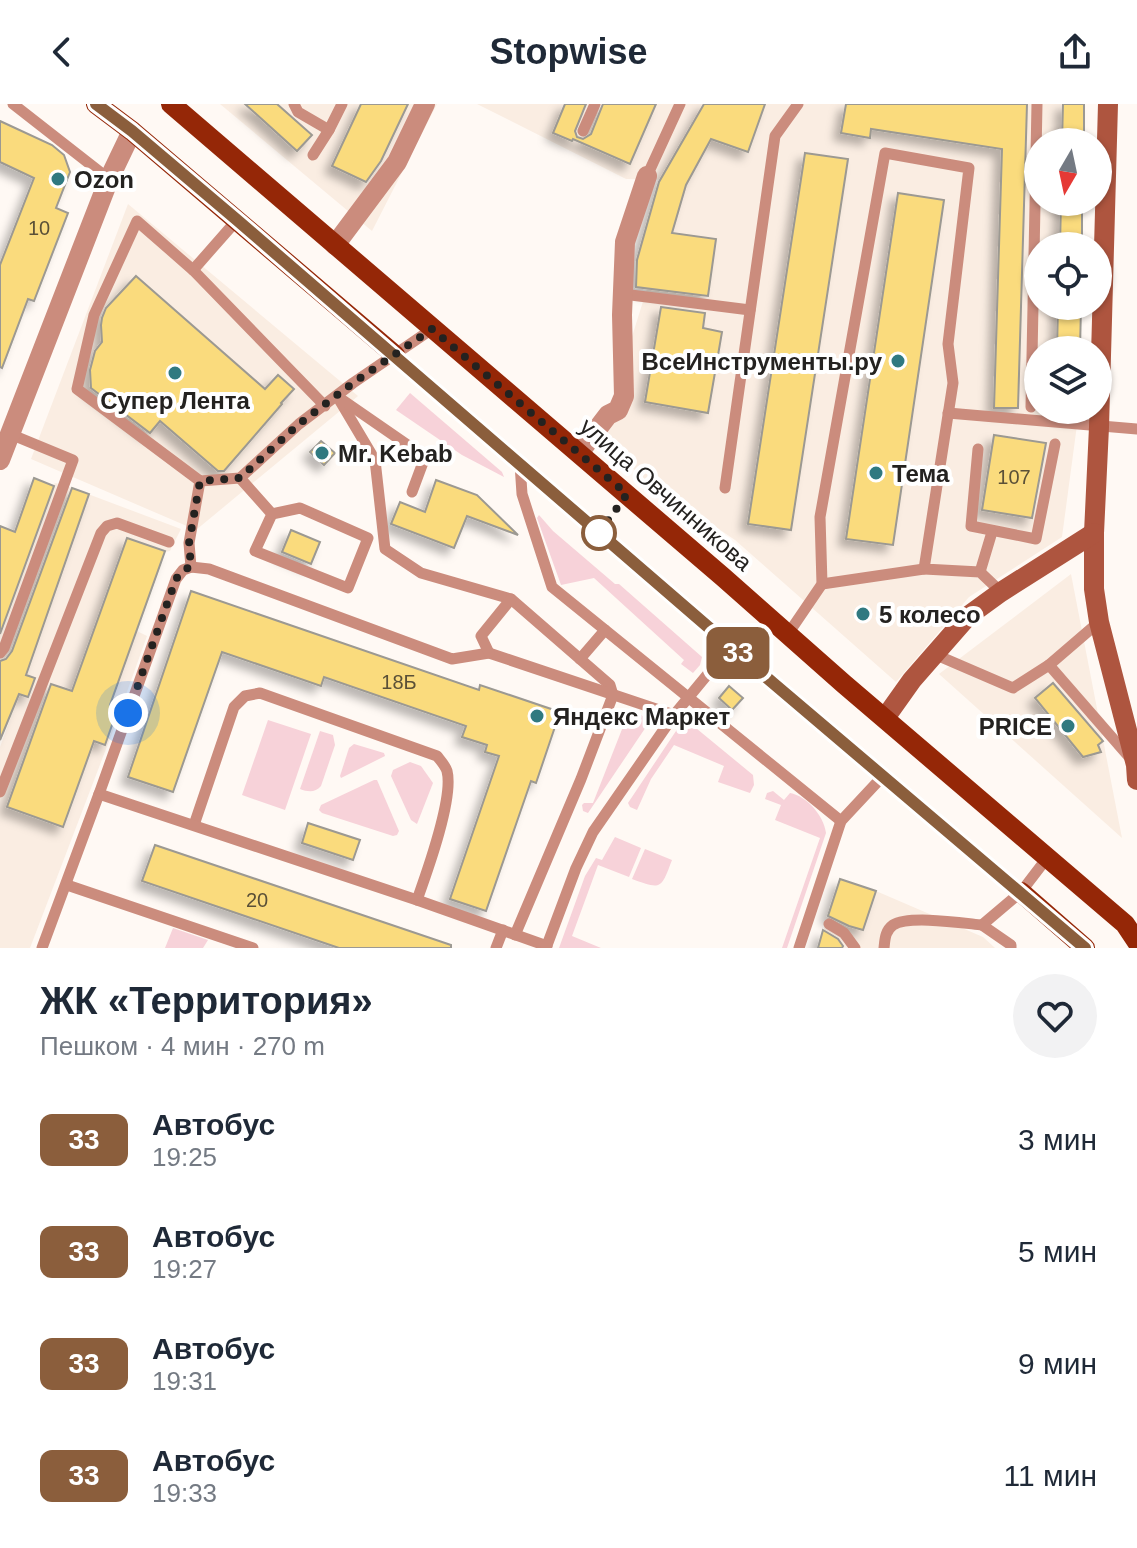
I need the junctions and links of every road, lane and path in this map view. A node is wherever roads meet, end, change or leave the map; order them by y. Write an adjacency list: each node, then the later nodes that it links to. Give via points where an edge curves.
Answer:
1 (13, 104): 17 (lane)
2 (96, 104): 13 (main road)
3 (171, 104): 19 (main road, улица Овчинникова)
4 (294, 104): 12 (lane, via 298,112)
5 (342, 104): 12 (lane)
6 (425, 104): 19 (street, via 397,162)
7 (595, 104): 14 (lane)
8 (680, 104): 16 (lane)
9 (798, 104): 22 (lane, via 775,136)
10 (1037, 104): 24 (lane)
11 (1108, 104): 29 (main road)
12 (329, 130): 15 (lane)
13 (132, 131): 17 (street); 18 (main road)
14 (583, 131)
15 (313, 155)
16 (647, 176): 21 (street, via 625,242)
17 (109, 179): 31 (street)
18 (237, 220): 20 (lane); 25 (main road)
19 (335, 245): 23 (main road, улица Овчинникова)
20 (193, 270): 27 (lane); 38 (lane, via 137,221 94,315 77,389)
21 (623, 294): 22 (lane); 34 (street, via 624,396)
22 (750, 310): 39 (lane)
23 (432, 329): 25 (lane); 34 (main road, улица Овчинникова)
24 (1032, 336)
25 (395, 355): 26 (lane)
26 (337, 396): 27 (lane); 40 (lane, via 425,457); 50 (lane, via 375,460 385,549 421,573)
27 (325, 406): 37 (lane)
28 (948, 413): 29 (lane); 46 (lane); 48 (lane, via 953,383 948,344 969,168 885,153 820,517)
29 (1099, 427): 30 (lane); 43 (main road)
30 (1137, 429)
31 (10, 434): 35 (street); 55 (lane, via 73,460)
32 (1055, 444): 42 (lane, via 1036,539)
33 (978, 449): 42 (lane, via 971,526)
34 (579, 453): 53 (main road, улица Овчинникова)
35 (0, 460)
36 (520, 464): 52 (lane, via 522,494 552,587)
37 (240, 478): 38 (lane); 41 (lane)
38 (200, 481): 45 (lane, via 189,543)
39 (725, 488)
40 (412, 492)
41 (272, 514): 41 (lane, via 255,551 348,588 368,538 300,508)
42 (992, 532): 47 (lane)
43 (1094, 533): 49 (main road); 51 (main road)
44 (169, 542): 66 (lane, via 117,523 101,533)
45 (191, 567): 56 (lane, via 209,569 452,659); 67 (lane, via 176,579)
46 (924, 569): 47 (lane); 48 (lane)
47 (980, 572): 49 (lane)
48 (822, 584): 53 (lane)
49 (1001, 592): 57 (main road, via 968,616)
50 (511, 599): 56 (lane, via 481,636); 58 (lane)
51 (1099, 622): 59 (lane); 64 (main road)
52 (605, 630): 58 (lane); 61 (lane)
53 (788, 634): 63 (main road, улица Овчинникова)
54 (731, 646): 61 (lane)
55 (0, 653)
56 (489, 653): 60 (lane)
57 (934, 654): 59 (lane, via 1013,688); 63 (main road)
58 (580, 659): 60 (lane, via 610,685)
59 (1049, 665): 64 (lane)
60 (613, 695): 62 (lane); 78 (lane)
61 (688, 697): 62 (lane); 68 (lane)
62 (674, 715): 79 (lane, via 593,832)
63 (885, 718): 70 (main road, улица Овчинникова)
64 (1136, 772)
65 (883, 776): 68 (lane)
66 (0, 792)
67 (99, 794): 69 (lane); 71 (lane)
68 (841, 821): 84 (lane)
69 (194, 825): 73 (lane); 73 (lane, via 234,707 245,696 260,693 437,756 447,768 449,785)
70 (1047, 858): 72 (lane); 77 (main road, улица Овчинникова)
71 (67, 885): 81 (lane); 82 (lane)
72 (1021, 892): 75 (lane); 87 (main road)
73 (417, 900): 76 (lane)
74 (829, 924): 85 (lane)
75 (982, 925): 80 (lane); 86 (lane, via 907,920 892,926)
76 (503, 930): 78 (lane); 83 (lane)
77 (1131, 933)
78 (515, 935): 79 (lane)
79 (546, 947)
80 (1012, 947)
81 (42, 948)
82 (253, 948)
83 (496, 948)
84 (799, 948)
85 (855, 948)
86 (884, 948)
87 (1085, 948)

